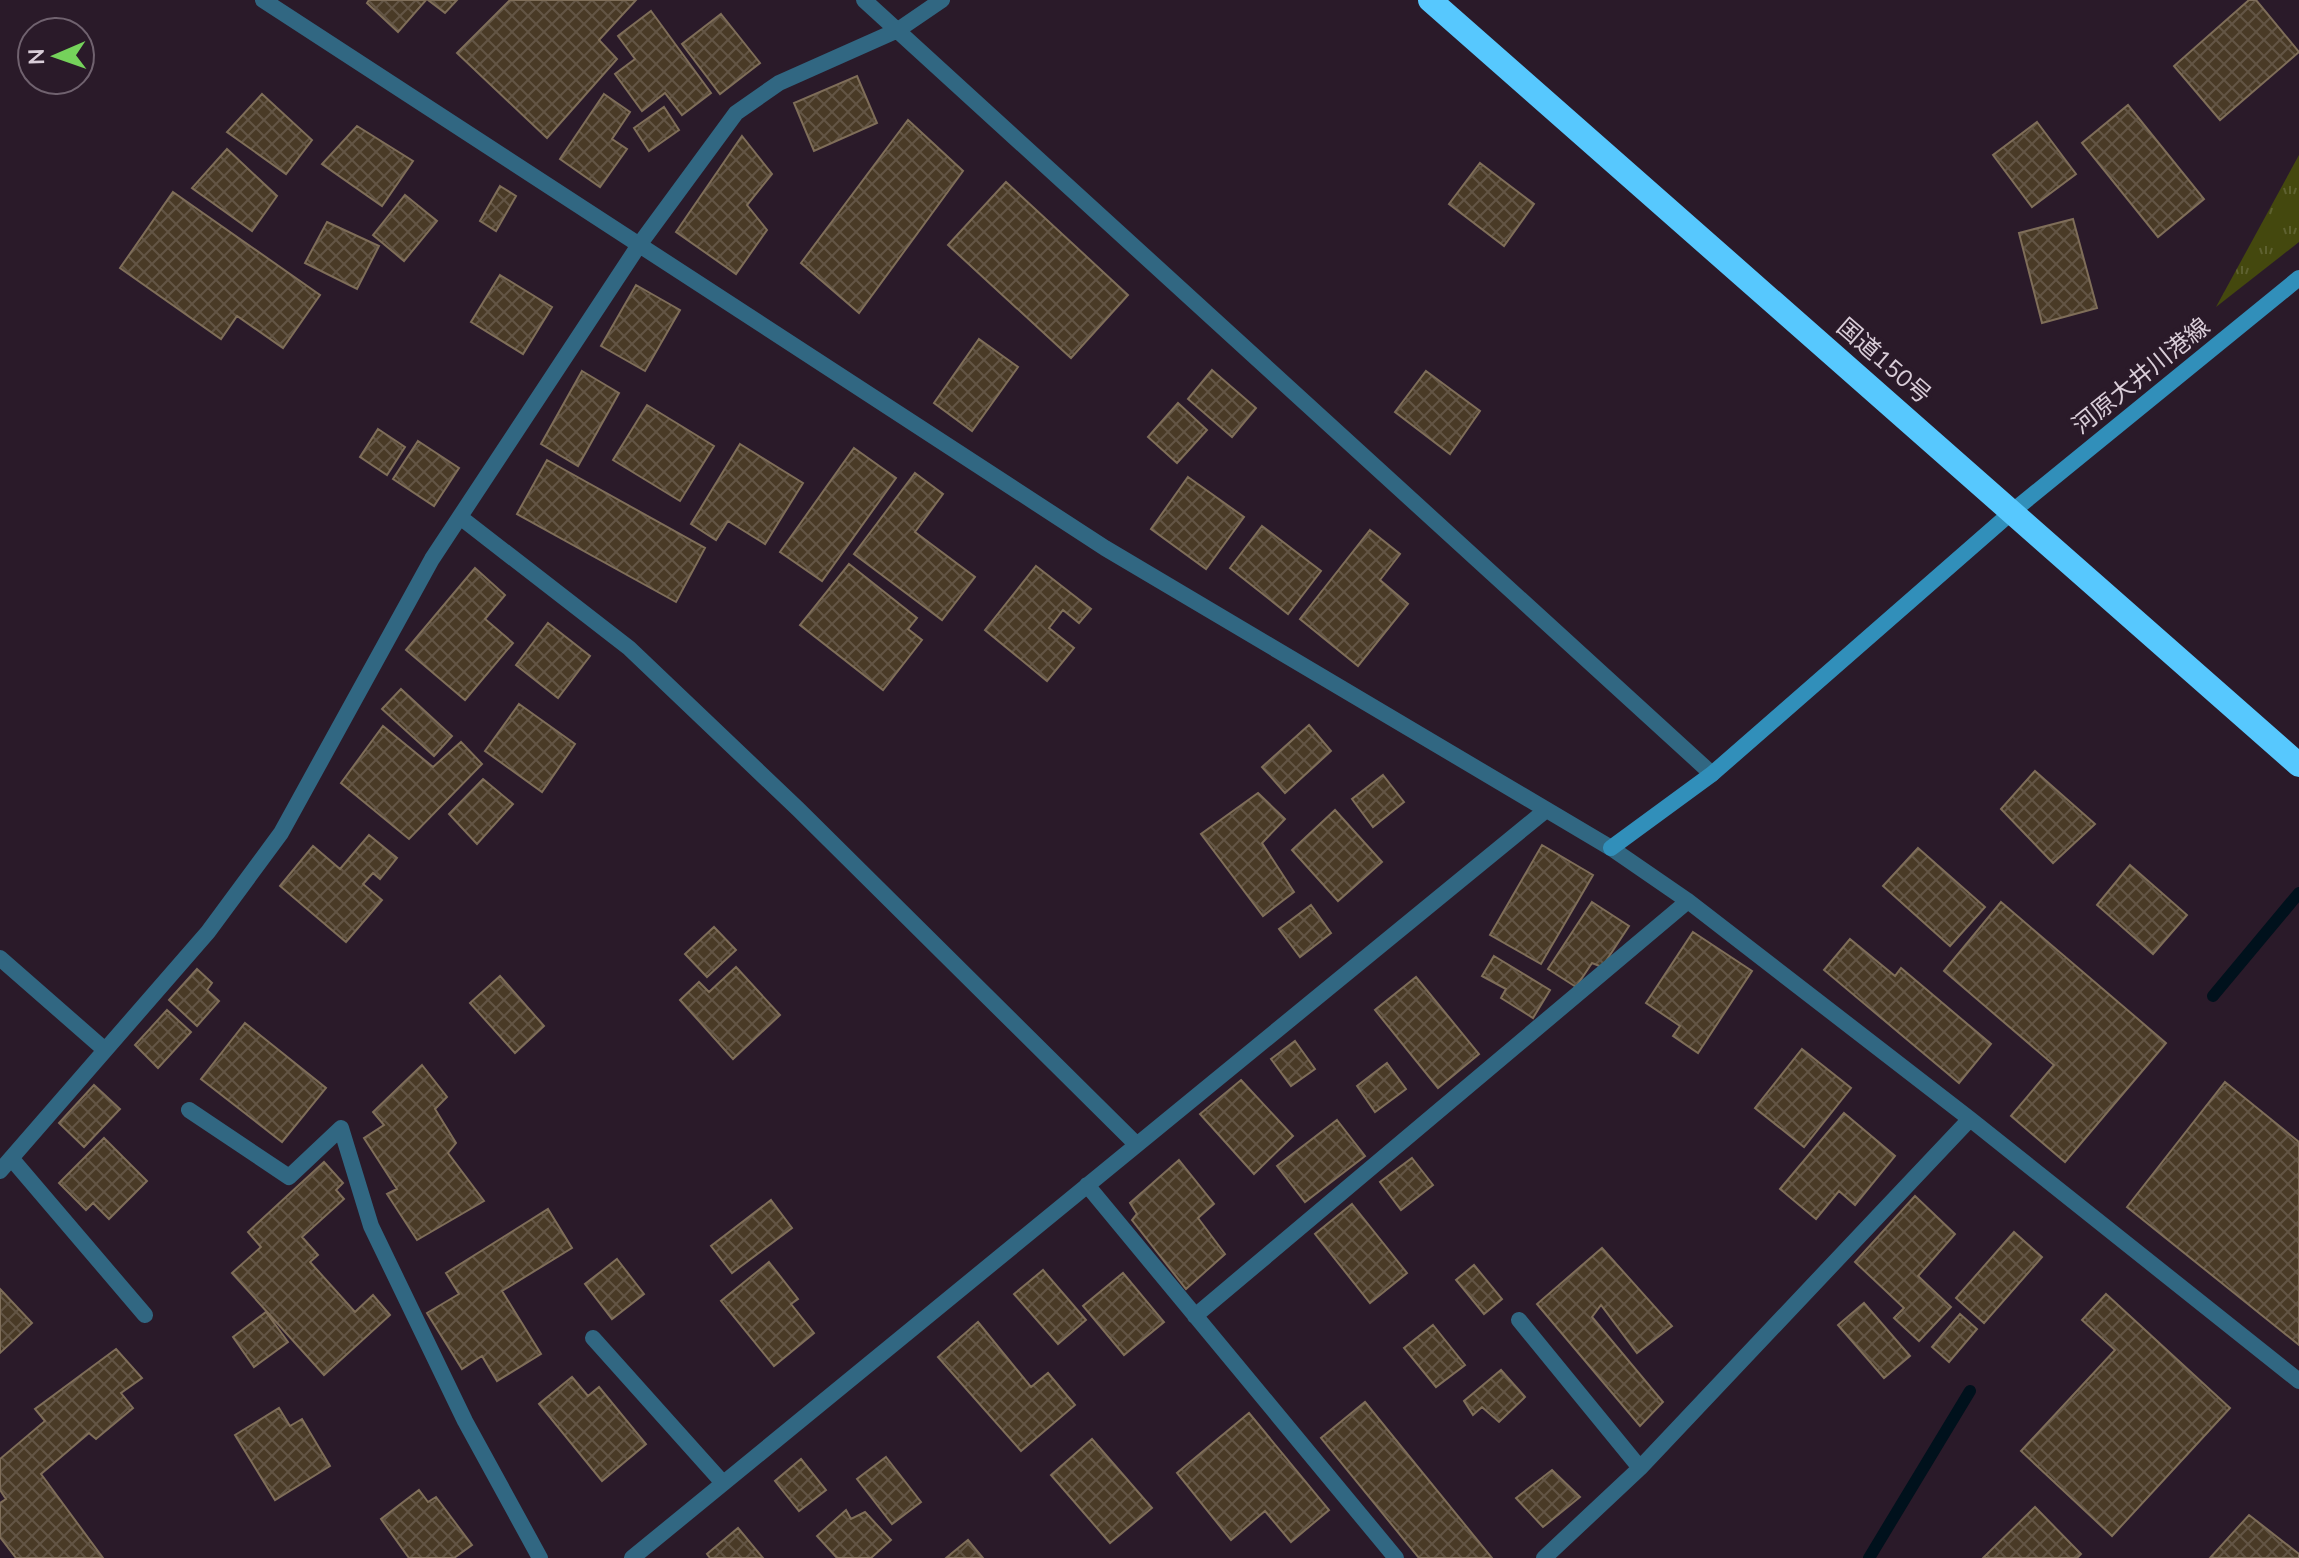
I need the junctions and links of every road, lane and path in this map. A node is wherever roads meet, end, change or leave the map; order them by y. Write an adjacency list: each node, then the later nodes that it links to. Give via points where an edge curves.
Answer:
1 (263, 0): 6 (street)
2 (864, 0): 5 (street)
3 (942, 0): 5 (street)
4 (1430, 0): 8 (highway, 国道150号)
5 (898, 30): 6 (street, via 779,83 736,113); 11 (street)
6 (639, 245): 9 (street); 12 (street, via 1105,548)
7 (2299, 278): 8 (street, 河原大井川港線)
8 (2013, 511): 10 (highway, 国道150号); 11 (street, 河原大井川港線)
9 (460, 517): 16 (street, via 281,833 208,932); 19 (street, via 629,648)
10 (2299, 765)
11 (1712, 774): 13 (street, 河原大井川港線)
12 (1546, 810): 13 (street); 19 (street)
13 (1611, 848): 14 (street)
14 (1688, 901): 18 (street); 23 (street)
15 (0, 958): 16 (street)
16 (105, 1050): 20 (street)
17 (189, 1110): 29 (street, via 289,1177 341,1128 371,1226 465,1421)
18 (1970, 1119): 26 (street); 27 (street)
19 (1136, 1144): 21 (street)
20 (5, 1164): 22 (street)
21 (1087, 1185): 23 (street); 28 (street)
22 (145, 1315)
23 (1195, 1316): 31 (street)
24 (1519, 1320): 27 (street)
25 (593, 1338): 28 (street)
26 (2299, 1381)
27 (1640, 1468): 32 (street)
28 (723, 1483): 30 (street)
29 (540, 1558)
30 (632, 1558)
31 (1396, 1558)
32 (1544, 1558)

